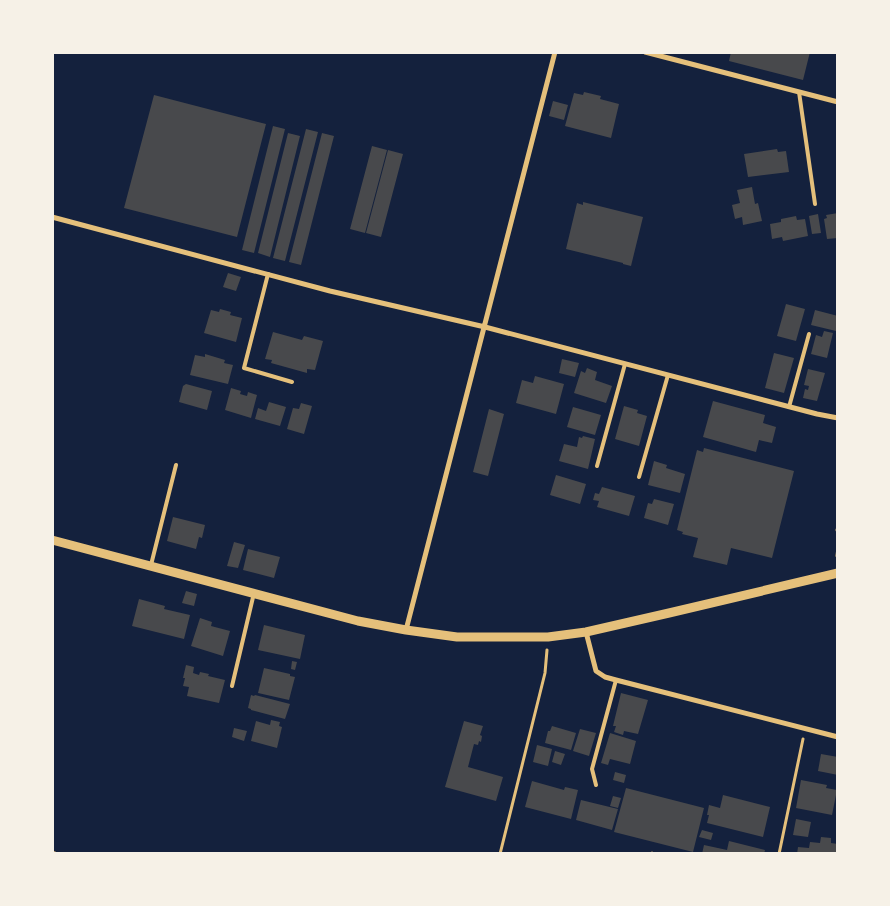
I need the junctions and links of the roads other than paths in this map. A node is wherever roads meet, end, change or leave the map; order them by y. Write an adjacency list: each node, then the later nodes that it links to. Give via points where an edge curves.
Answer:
1 (556, 52): 8 (street)
2 (645, 52): 3 (street)
3 (799, 92): 4 (street); 5 (lane)
4 (838, 102)
5 (815, 204)
6 (52, 217): 7 (street)
7 (268, 274): 8 (street); 12 (lane, via 244,368)
8 (485, 327): 10 (street); 22 (street)
9 (809, 334): 13 (lane)
10 (625, 364): 11 (street); 16 (lane)
11 (668, 375): 13 (street); 17 (lane)
12 (292, 382)
13 (789, 407): 14 (street)
14 (838, 418)
15 (176, 465): 19 (lane)
16 (598, 466)
17 (639, 477)
18 (52, 540): 19 (street)
19 (150, 566): 21 (street)
20 (838, 573): 23 (street)
21 (254, 594): 22 (street); 25 (lane)
22 (406, 630): 23 (street, via 457,636 548,637)
23 (586, 632): 24 (street, via 596,671)
24 (616, 680): 26 (street); 27 (lane, via 592,769)
25 (232, 686)
26 (838, 737)
27 (596, 785)

